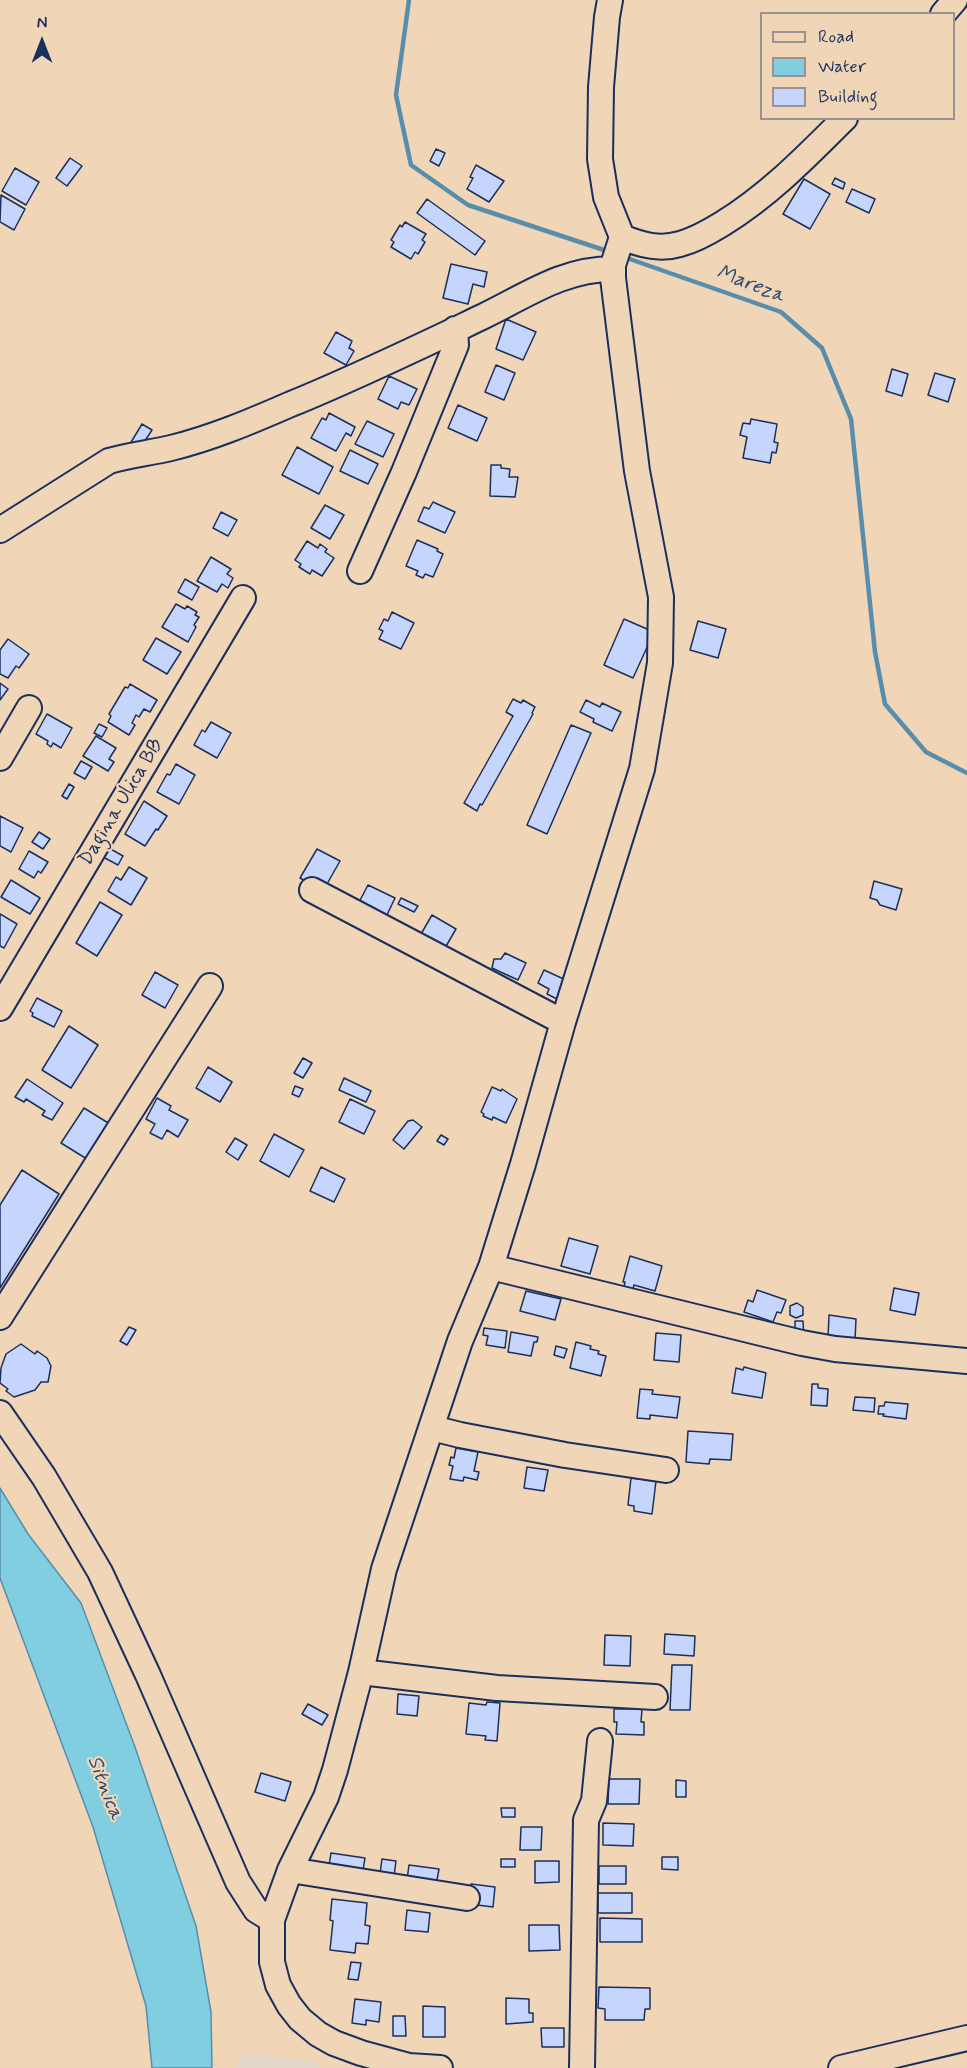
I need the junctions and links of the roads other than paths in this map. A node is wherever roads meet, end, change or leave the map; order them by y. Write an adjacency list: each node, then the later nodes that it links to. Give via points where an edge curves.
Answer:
1 (610, 0): 5 (street, via 600,159)
2 (955, 0): 3 (street)
3 (945, 12)
4 (843, 120): 5 (street, via 792,172 710,231 687,242 648,246)
5 (616, 255): 6 (street); 15 (street, via 637,471 660,590 660,663 642,769)
6 (455, 329): 7 (street, via 208,438 108,461); 8 (street, via 456,345)
7 (0, 530)
8 (360, 571)
9 (243, 598): 14 (street, Dagina Ulica BB)
10 (29, 708): 11 (street)
11 (0, 758)
12 (312, 890): 15 (street)
13 (210, 986): 17 (street)
14 (0, 1008)
15 (563, 1022): 16 (street)
16 (491, 1267): 18 (street, via 802,1343); 20 (street, via 460,1341)
17 (0, 1317)
18 (967, 1361)
19 (0, 1413): 27 (street, via 44,1477 100,1572 234,1875 250,1905)
20 (432, 1428): 21 (street, via 565,1455); 22 (street, via 384,1569)
21 (666, 1470)
22 (361, 1672): 23 (street, via 497,1688); 25 (street, via 326,1797)
23 (655, 1697)
24 (600, 1741): 31 (street, via 594,1801 586,1820)
25 (290, 1870): 26 (street); 27 (street)
26 (467, 1898)
27 (272, 1920): 29 (street, via 272,1962 278,1985 300,2019 334,2043)
28 (967, 2038): 32 (street)
29 (409, 2067): 30 (street)
30 (441, 2068)
31 (582, 2068)
32 (841, 2068)

